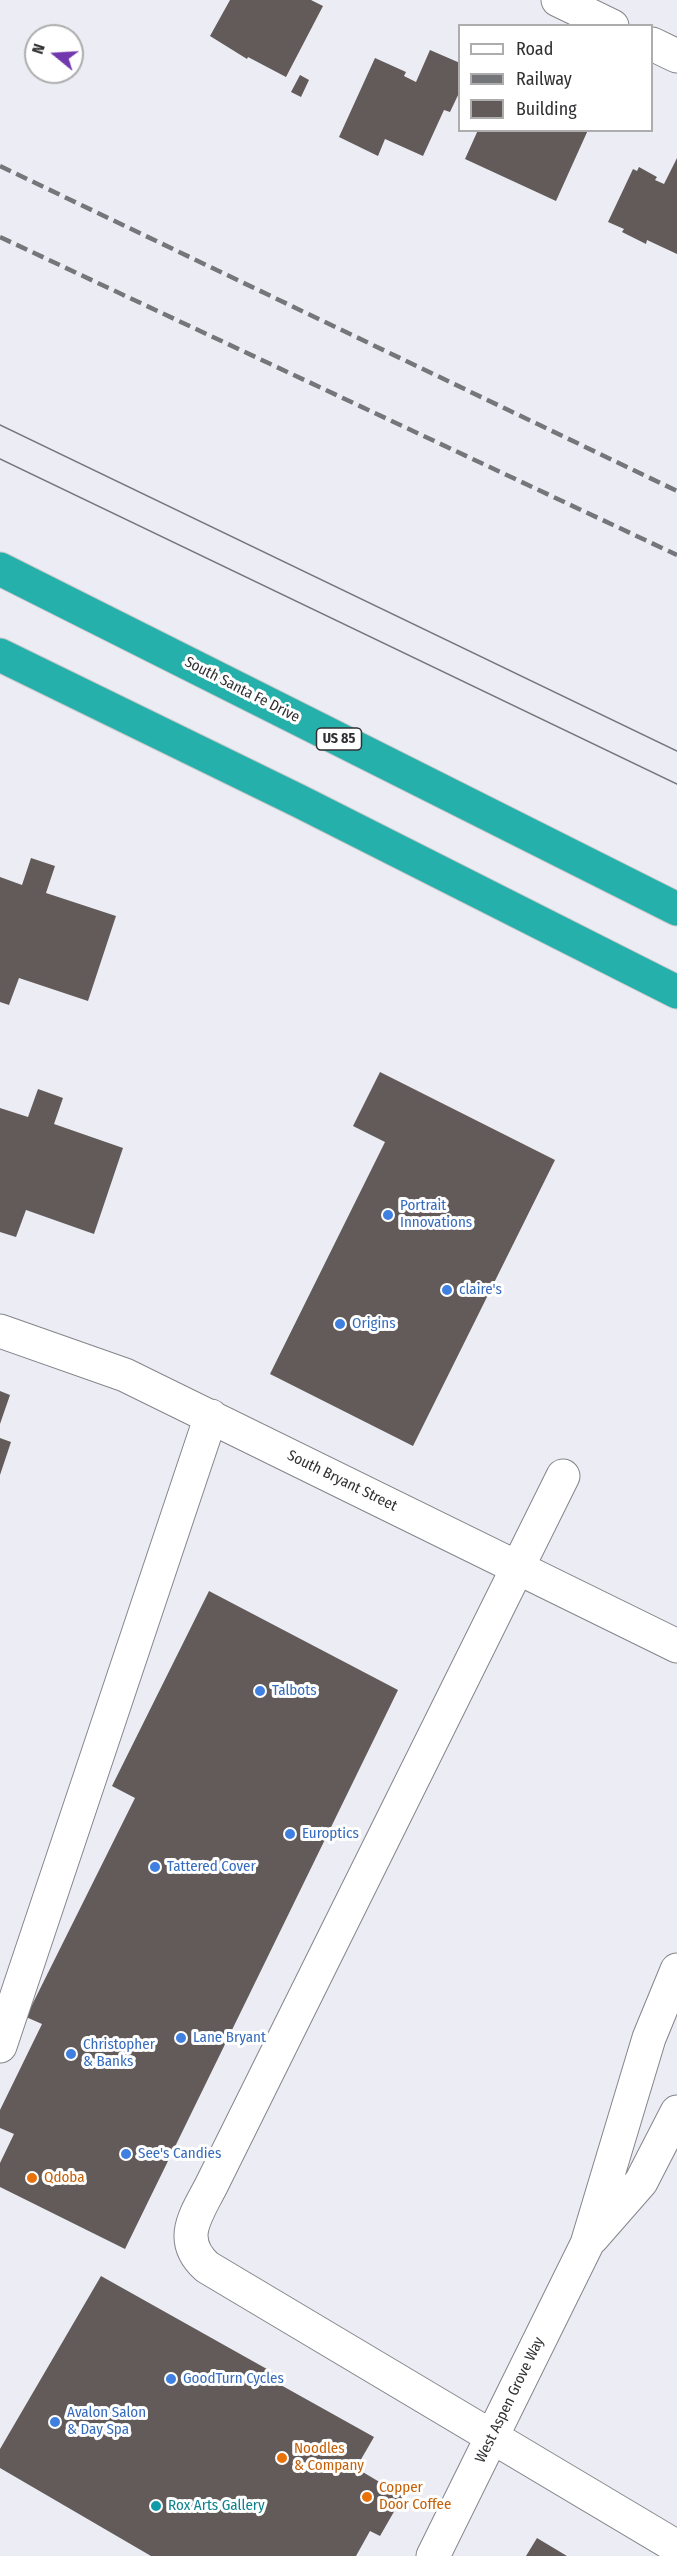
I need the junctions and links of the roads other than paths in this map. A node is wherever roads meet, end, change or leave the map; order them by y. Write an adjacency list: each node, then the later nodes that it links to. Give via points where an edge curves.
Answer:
1 (558, 0): 2 (street)
2 (608, 24)
3 (653, 45): 4 (street)
4 (677, 56)
5 (0, 569): 7 (highway, South Santa Fe Drive / US 85)
6 (0, 655): 8 (highway)
7 (677, 909)
8 (677, 992)
9 (0, 1331): 10 (street, South Bryant Street, via 114,1371)
10 (211, 1416): 12 (street, South Bryant Street); 15 (street)
11 (563, 1476): 12 (street)
12 (518, 1568): 13 (street, South Bryant Street); 18 (street, via 194,2220 189,2239 195,2256 207,2267)
13 (677, 1646)
14 (677, 1970): 17 (street, West Aspen Grove Way, via 649,2038)
15 (0, 2046)
16 (677, 2112): 17 (street, West Aspen Grove Way, via 641,2182)
17 (587, 2244): 18 (street, West Aspen Grove Way)
18 (491, 2438): 19 (street); 20 (street, West Aspen Grove Way)
19 (677, 2547)
20 (433, 2556)

